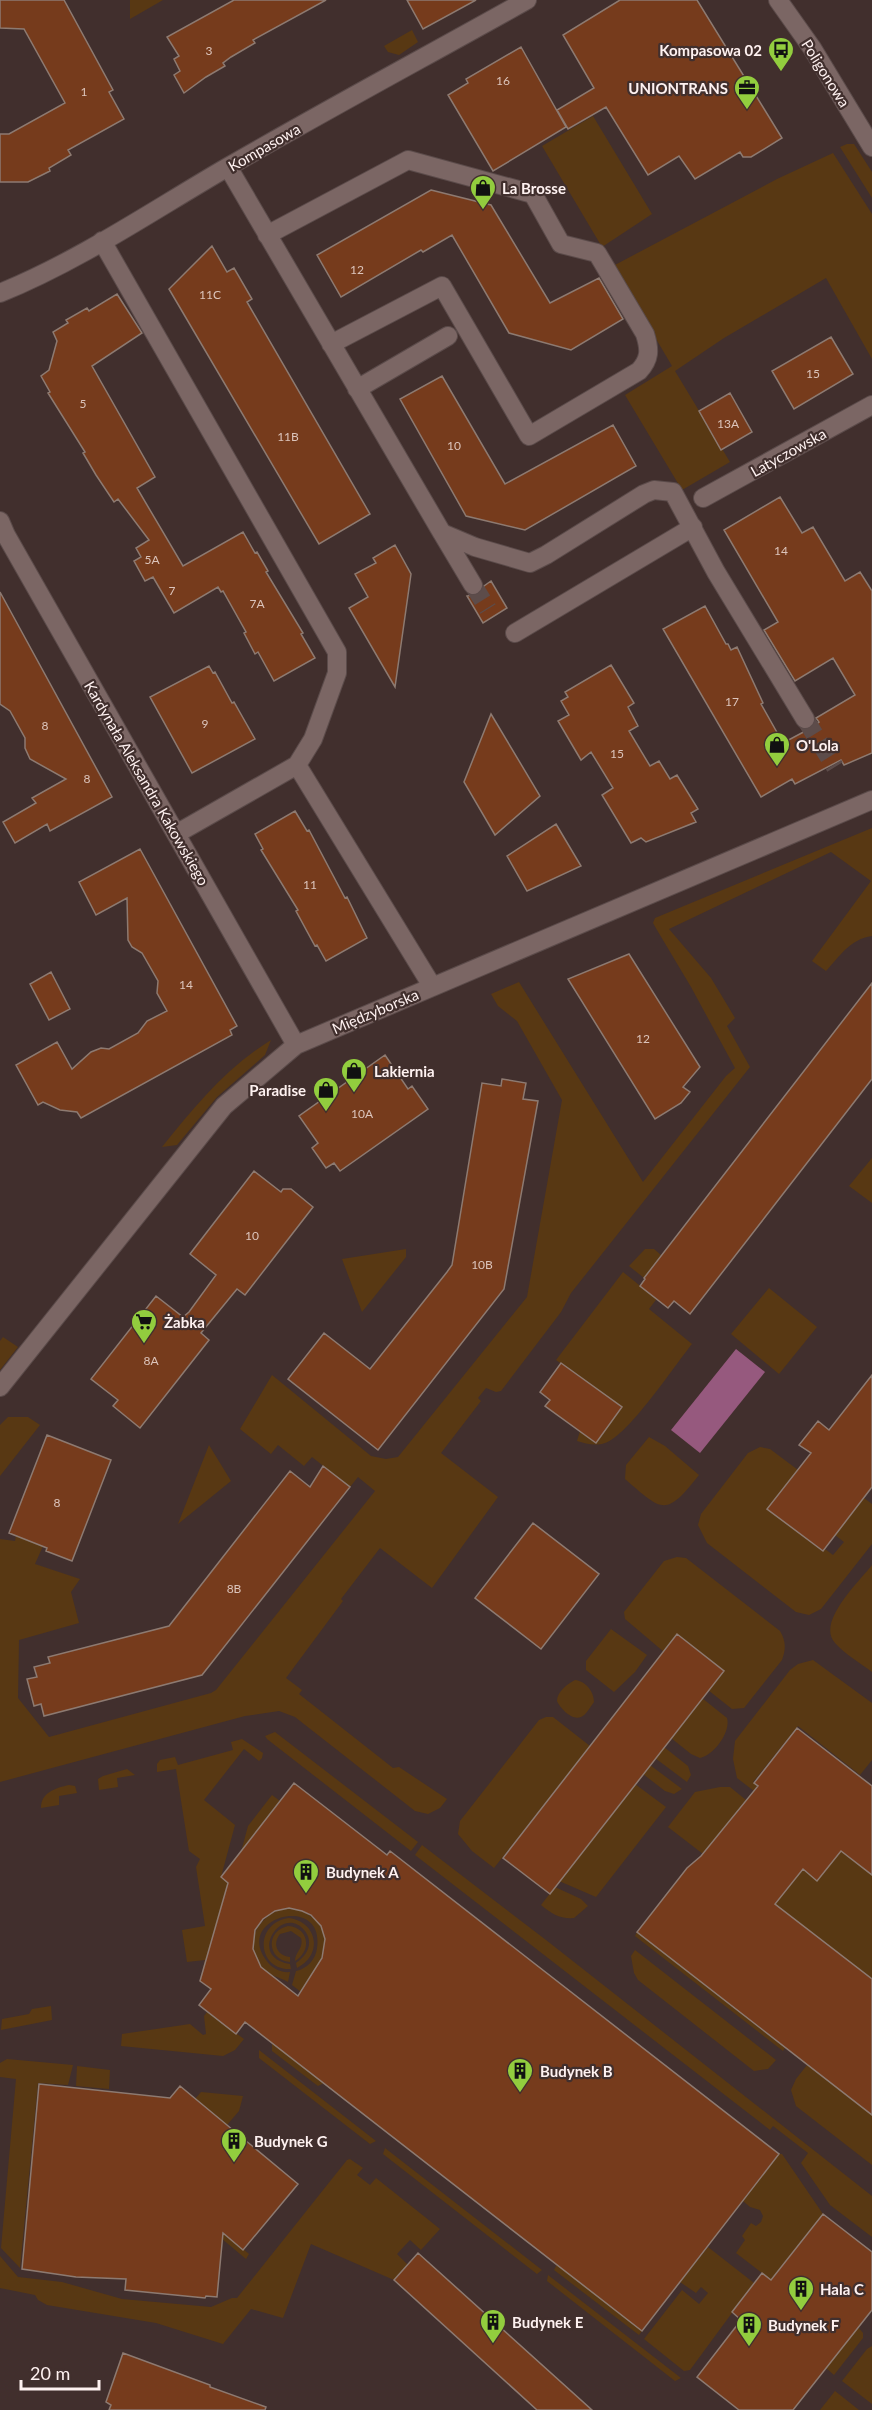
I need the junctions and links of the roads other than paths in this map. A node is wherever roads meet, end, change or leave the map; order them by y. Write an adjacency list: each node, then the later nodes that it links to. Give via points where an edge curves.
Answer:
1 (528, 0): 4 (street, Kompasowa)
2 (778, 0): 3 (street, Poligonowa)
3 (872, 147)
4 (228, 167): 5 (street); 6 (street, Kompasowa)
5 (267, 235): 9 (street); 9 (street, via 408,160 533,194 561,243 597,253 645,334 649,348 648,362 639,371 530,436 442,286)
6 (102, 241): 7 (street, Kompasowa); 19 (street, via 337,652 337,673 313,739)
7 (0, 293)
8 (448, 336): 10 (street)
9 (331, 344): 10 (street)
10 (357, 388): 15 (street)
11 (872, 405): 12 (street, Latyczowska)
12 (703, 498)
13 (0, 521): 21 (street, Kardynała Aleksandra Kakowskiego)
14 (693, 527): 15 (street, via 673,492 662,490 644,494 530,563); 17 (street); 18 (street)
15 (442, 532): 16 (street)
16 (473, 585)
17 (515, 633)
18 (805, 719)
19 (297, 765): 21 (street); 22 (street)
20 (872, 800): 22 (street, Międzyborska)
21 (176, 834): 23 (street, Kardynała Aleksandra Kakowskiego)
22 (432, 986): 23 (street, Międzyborska)
23 (296, 1045): 24 (street, Międzyborska, via 224,1106)
24 (0, 1387)

